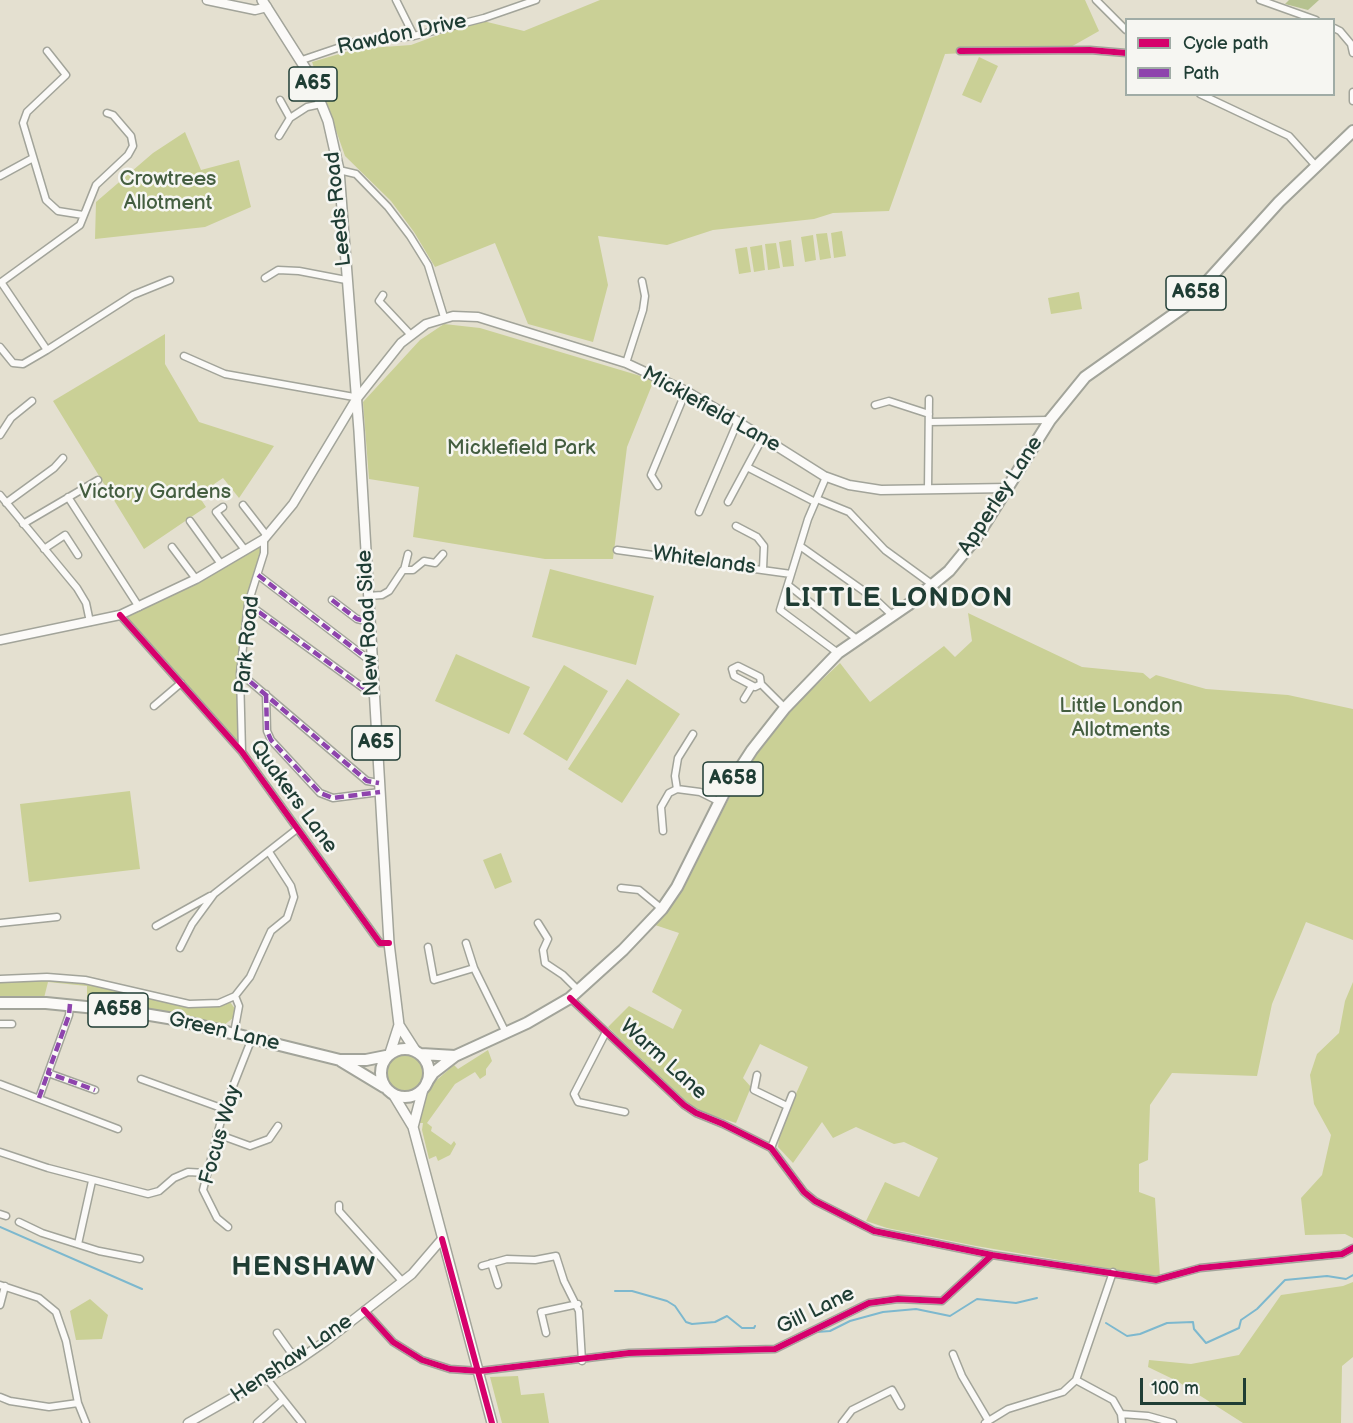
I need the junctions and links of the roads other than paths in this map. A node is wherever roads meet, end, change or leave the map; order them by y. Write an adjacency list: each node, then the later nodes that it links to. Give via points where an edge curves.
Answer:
1 (207, 0): 6 (main road, via 255,10)
2 (396, 0): 10 (street)
3 (536, 0): 10 (street, Rawdon Drive)
4 (1096, 0): 9 (street)
5 (1260, 0): 7 (street)
6 (264, 3): 15 (main road, Leeds Road / A65)
7 (1310, 18)
8 (1335, 28): 14 (street, via 1351,44)
9 (1125, 29)
10 (414, 36): 15 (street, Rawdon Drive, via 355,42)
11 (47, 51): 25 (street, via 66,75 23,117)
12 (960, 51): 13 (street)
13 (1125, 53)
14 (1353, 53)
15 (302, 60): 20 (main road, Leeds Road / A65)
16 (1353, 92): 19 (street)
17 (1204, 96): 26 (street, via 1289,136)
18 (280, 100): 22 (street)
19 (1353, 101)
20 (321, 104): 22 (street, via 307,107); 27 (main road, Leeds Road / A65)
21 (107, 113): 29 (street, via 131,136 133,146 96,185)
22 (290, 118): 24 (street)
23 (1353, 131): 26 (highway, Apperley Lane / A658)
24 (279, 136)
25 (33, 158): 28 (street); 29 (street, via 50,206)
26 (1316, 166): 50 (highway, Apperley Lane / A658, via 1257,225 1185,307 1085,377)
27 (339, 170): 32 (main road, Leeds Road / A65); 36 (street, via 356,174 406,229 428,265)
28 (0, 176)
29 (84, 215): 34 (street, via 74,232)
30 (266, 278): 32 (street, via 278,270 289,270)
31 (170, 280): 39 (street, via 133,295)
32 (346, 280): 42 (main road, Leeds Road / A65)
33 (642, 280): 41 (street, via 643,310)
34 (1, 283): 39 (street)
35 (383, 295): 37 (street, via 379,301)
36 (444, 317): 37 (main road, Micklefield Lane); 41 (main road, Micklefield Lane, via 478,317)
37 (410, 334): 43 (main road, Micklefield Lane)
38 (0, 347): 39 (street, via 13,363 23,364)
39 (47, 350)
40 (184, 356): 45 (street, via 225,374)
41 (626, 363): 44 (main road, Micklefield Lane)
42 (352, 370): 43 (main road); 45 (main road, Leeds Road / A65)
43 (373, 378): 45 (main road, Micklefield Lane)
44 (686, 391): 51 (main road, Micklefield Lane); 60 (street, via 651,475)
45 (354, 399): 75 (main road, Micklefield Lane, via 293,504); 92 (main road, New Road Side / A65)
46 (929, 399): 49 (street)
47 (32, 401): 53 (street, via 11,418)
48 (875, 405): 49 (street, via 890,401)
49 (929, 414): 52 (street)
50 (1050, 420): 52 (street); 57 (highway, Apperley Lane / A658)
51 (738, 422): 54 (main road, Micklefield Lane); 71 (street)
52 (929, 422): 63 (street)
53 (0, 435)
54 (763, 437): 56 (street); 58 (main road, Micklefield Lane)
55 (63, 458): 68 (street)
56 (747, 467): 66 (street); 67 (street)
57 (1017, 475): 61 (main road, Micklefield Lane); 62 (highway, Apperley Lane / A658)
58 (826, 477): 63 (main road, Micklefield Lane, via 865,488); 66 (street)
59 (98, 480): 65 (street)
60 (658, 486)
61 (994, 488): 62 (main road, Micklefield Lane); 63 (main road, Micklefield Lane)
62 (1010, 488): 91 (highway, Apperley Lane / A658, via 963,556)
63 (928, 489)
64 (0, 495): 68 (street)
65 (68, 497): 73 (street); 95 (street)
66 (816, 501): 76 (street); 91 (street, via 849,512 885,550)
67 (728, 502)
68 (6, 503): 73 (street)
69 (243, 506): 75 (street)
70 (223, 507): 79 (street, via 216,512)
71 (699, 512)
72 (190, 521): 84 (street)
73 (22, 524): 78 (street)
74 (736, 526): 85 (street, via 757,537 764,546)
75 (265, 537): 79 (main road); 87 (street, Park Road)
76 (800, 546): 88 (street); 97 (street, via 875,599)
77 (172, 547): 89 (street)
78 (44, 549): 83 (street, via 65,535); 98 (street, via 86,603)
79 (245, 550): 84 (main road)
80 (617, 550): 85 (street, Whitelands)
81 (408, 554): 86 (street)
82 (443, 554): 86 (street, via 435,563 424,561 413,570)
83 (78, 555)
84 (221, 564): 89 (main road)
85 (763, 569): 88 (street, Whitelands)
86 (404, 570): 92 (street, via 389,591)
87 (258, 574): 94 (street, Park Road); 103 (street)
88 (791, 574): 90 (street)
89 (195, 579): 95 (main road)
90 (788, 585): 101 (street); 102 (street, via 780,609)
91 (933, 585): 97 (highway, Apperley Lane / A658)
92 (368, 596): 99 (main road, New Road Side / A65)
93 (332, 600): 99 (street, via 357,619)
94 (248, 604): 104 (street, Park Road); 109 (street)
95 (139, 607): 96 (main road)
96 (120, 615): 98 (main road); 105 (street, Quakers Lane)
97 (892, 616): 101 (highway, Apperley Lane / A658)
98 (90, 622): 100 (main road)
99 (370, 622): 103 (main road, New Road Side / A65)
100 (0, 640)
101 (858, 640): 102 (highway, Apperley Lane / A658)
102 (838, 653): 112 (highway, Apperley Lane / A658)
103 (373, 663): 109 (main road, New Road Side / A65)
104 (240, 673): 108 (street); 114 (street, Park Road)
105 (181, 684): 111 (street); 114 (street, Quakers Lane)
106 (761, 684): 107 (street); 107 (street, via 760,677 733,667 734,676); 112 (street)
107 (752, 686): 110 (street)
108 (266, 694): 115 (street); 115 (street, via 271,740 326,798)
109 (373, 695): 115 (main road, New Road Side / A65)
110 (744, 699)
111 (154, 706)
112 (784, 708): 117 (highway, Apperley Lane / A658)
113 (693, 734): 116 (street, via 678,758)
114 (242, 752): 118 (street, Quakers Lane)
115 (380, 788): 128 (main road, New Road Side / A65)
116 (677, 789): 117 (street, via 700,792); 119 (street, via 669,793 661,807)
117 (720, 802): 123 (highway, Apperley Lane / A658, via 677,888)
118 (297, 829): 120 (street); 128 (street, Quakers Lane, via 380,943)
119 (663, 831)
120 (269, 852): 122 (street); 135 (street, via 294,897 287,918 271,932 250,977)
121 (621, 888): 123 (street, via 639,890)
122 (214, 894): 127 (street); 131 (street)
123 (662, 909): 134 (highway, Apperley Lane / A658)
124 (57, 917): 125 (street)
125 (0, 922)
126 (538, 923): 134 (street, Warm Lane, via 548,939 543,950 545,963 563,975)
127 (156, 926)
128 (388, 943): 140 (main road, New Road Side / A65)
129 (466, 943): 132 (street)
130 (428, 947): 132 (street, via 434,980)
131 (180, 948)
132 (474, 968): 143 (street)
133 (0, 979): 135 (street, via 85,980 189,1004 219,1003)
134 (574, 994): 141 (street, Warm Lane); 143 (highway, Apperley Lane / A658)
135 (235, 996): 142 (street, via 238,1006)
136 (0, 1003): 137 (highway, Green Lane / A658)
137 (70, 1004): 142 (highway, Green Lane / A658); 149 (street)
138 (0, 1024): 139 (street)
139 (12, 1024)
140 (399, 1025): 145 (main road, New Road Side / A65); 146 (main road, New Road Side / A65)
141 (606, 1032): 160 (street, via 574,1094 578,1102); 165 (street, Warm Lane, via 696,1113)
142 (234, 1033): 144 (highway, Green Lane / A658)
143 (506, 1033): 147 (highway, Apperley Lane / A658)
144 (252, 1038): 148 (highway, Green Lane / A658); 159 (street, Focus Way)
145 (418, 1052): 146 (highway, A658, via 400,1048); 147 (highway, Apperley Lane / A658); 153 (highway, via 428,1067)
146 (388, 1054): 148 (highway, Green Lane / A658, via 366,1060); 155 (highway, via 380,1072)
147 (455, 1056): 153 (highway, Apperley Lane / A658, via 433,1073)
148 (340, 1060): 155 (highway, Green Lane / A658)
149 (48, 1073): 154 (street); 157 (street)
150 (757, 1075): 158 (street, via 754,1090)
151 (141, 1079): 159 (street)
152 (0, 1084): 157 (street)
153 (425, 1085): 155 (highway, via 409,1097); 162 (main road)
154 (95, 1090)
155 (389, 1092): 162 (main road)
156 (792, 1095): 158 (street)
157 (39, 1098): 163 (street)
158 (787, 1106): 165 (street)
159 (224, 1109): 164 (street, Focus Way)
160 (625, 1112)
161 (278, 1126): 164 (street, via 269,1138 250,1146)
162 (413, 1127): 172 (main road)
163 (118, 1129)
164 (217, 1134): 167 (street, Focus Way)
165 (771, 1148): 176 (street, Warm Lane, via 804,1192 874,1232)
166 (0, 1152): 168 (street)
167 (206, 1173): 168 (street, via 188,1172 148,1194); 171 (street, Focus Way, via 203,1190 207,1203)
168 (92, 1180): 173 (street)
169 (339, 1205): 182 (street, via 339,1211)
170 (19, 1222): 173 (street)
171 (228, 1227)
172 (442, 1239): 182 (main road, Henshaw Lane); 195 (main road)
173 (78, 1244): 178 (street)
174 (554, 1248): 177 (street)
175 (1353, 1248): 181 (street, via 1342,1254 1200,1268 1156,1280)
176 (992, 1255): 181 (street); 194 (street, Gill Lane, via 942,1301 898,1299 869,1303 776,1349 629,1353)
177 (556, 1256): 179 (street, via 535,1260 507,1258); 186 (street, via 564,1281)
178 (140, 1259)
179 (491, 1263): 180 (street); 184 (street)
180 (482, 1266)
181 (1113, 1272): 197 (street)
182 (402, 1281): 188 (main road, Henshaw Lane)
183 (2, 1285): 187 (street); 200 (street, via 39,1298 56,1312)
184 (498, 1285)
185 (539, 1304): 189 (street)
186 (578, 1304): 189 (street); 194 (street)
187 (0, 1305)
188 (364, 1310): 193 (main road, Henshaw Lane); 195 (street, Gill Lane, via 393,1342 422,1360 450,1369)
189 (541, 1312): 190 (street)
190 (546, 1333)
191 (277, 1334): 193 (street)
192 (953, 1354): 204 (street)
193 (297, 1361): 196 (main road, Henshaw Lane)
194 (582, 1361): 195 (street, Gill Lane)
195 (480, 1371): 208 (main road)
196 (267, 1379): 199 (street); 203 (main road, Henshaw Lane)
197 (1076, 1380): 202 (street, via 1113,1401); 204 (street, via 1063,1392 1014,1406)
198 (0, 1397): 200 (street, via 49,1407)
199 (283, 1400): 206 (street); 207 (street)
200 (78, 1403): 205 (street)
201 (901, 1406): 209 (street, via 892,1390 852,1410)
202 (1121, 1414): 210 (street); 211 (street)
203 (192, 1422)
204 (987, 1422)
205 (86, 1423)
206 (257, 1423)
207 (302, 1423)
208 (492, 1423)
209 (842, 1423)
210 (1122, 1423)
211 (1173, 1423)

